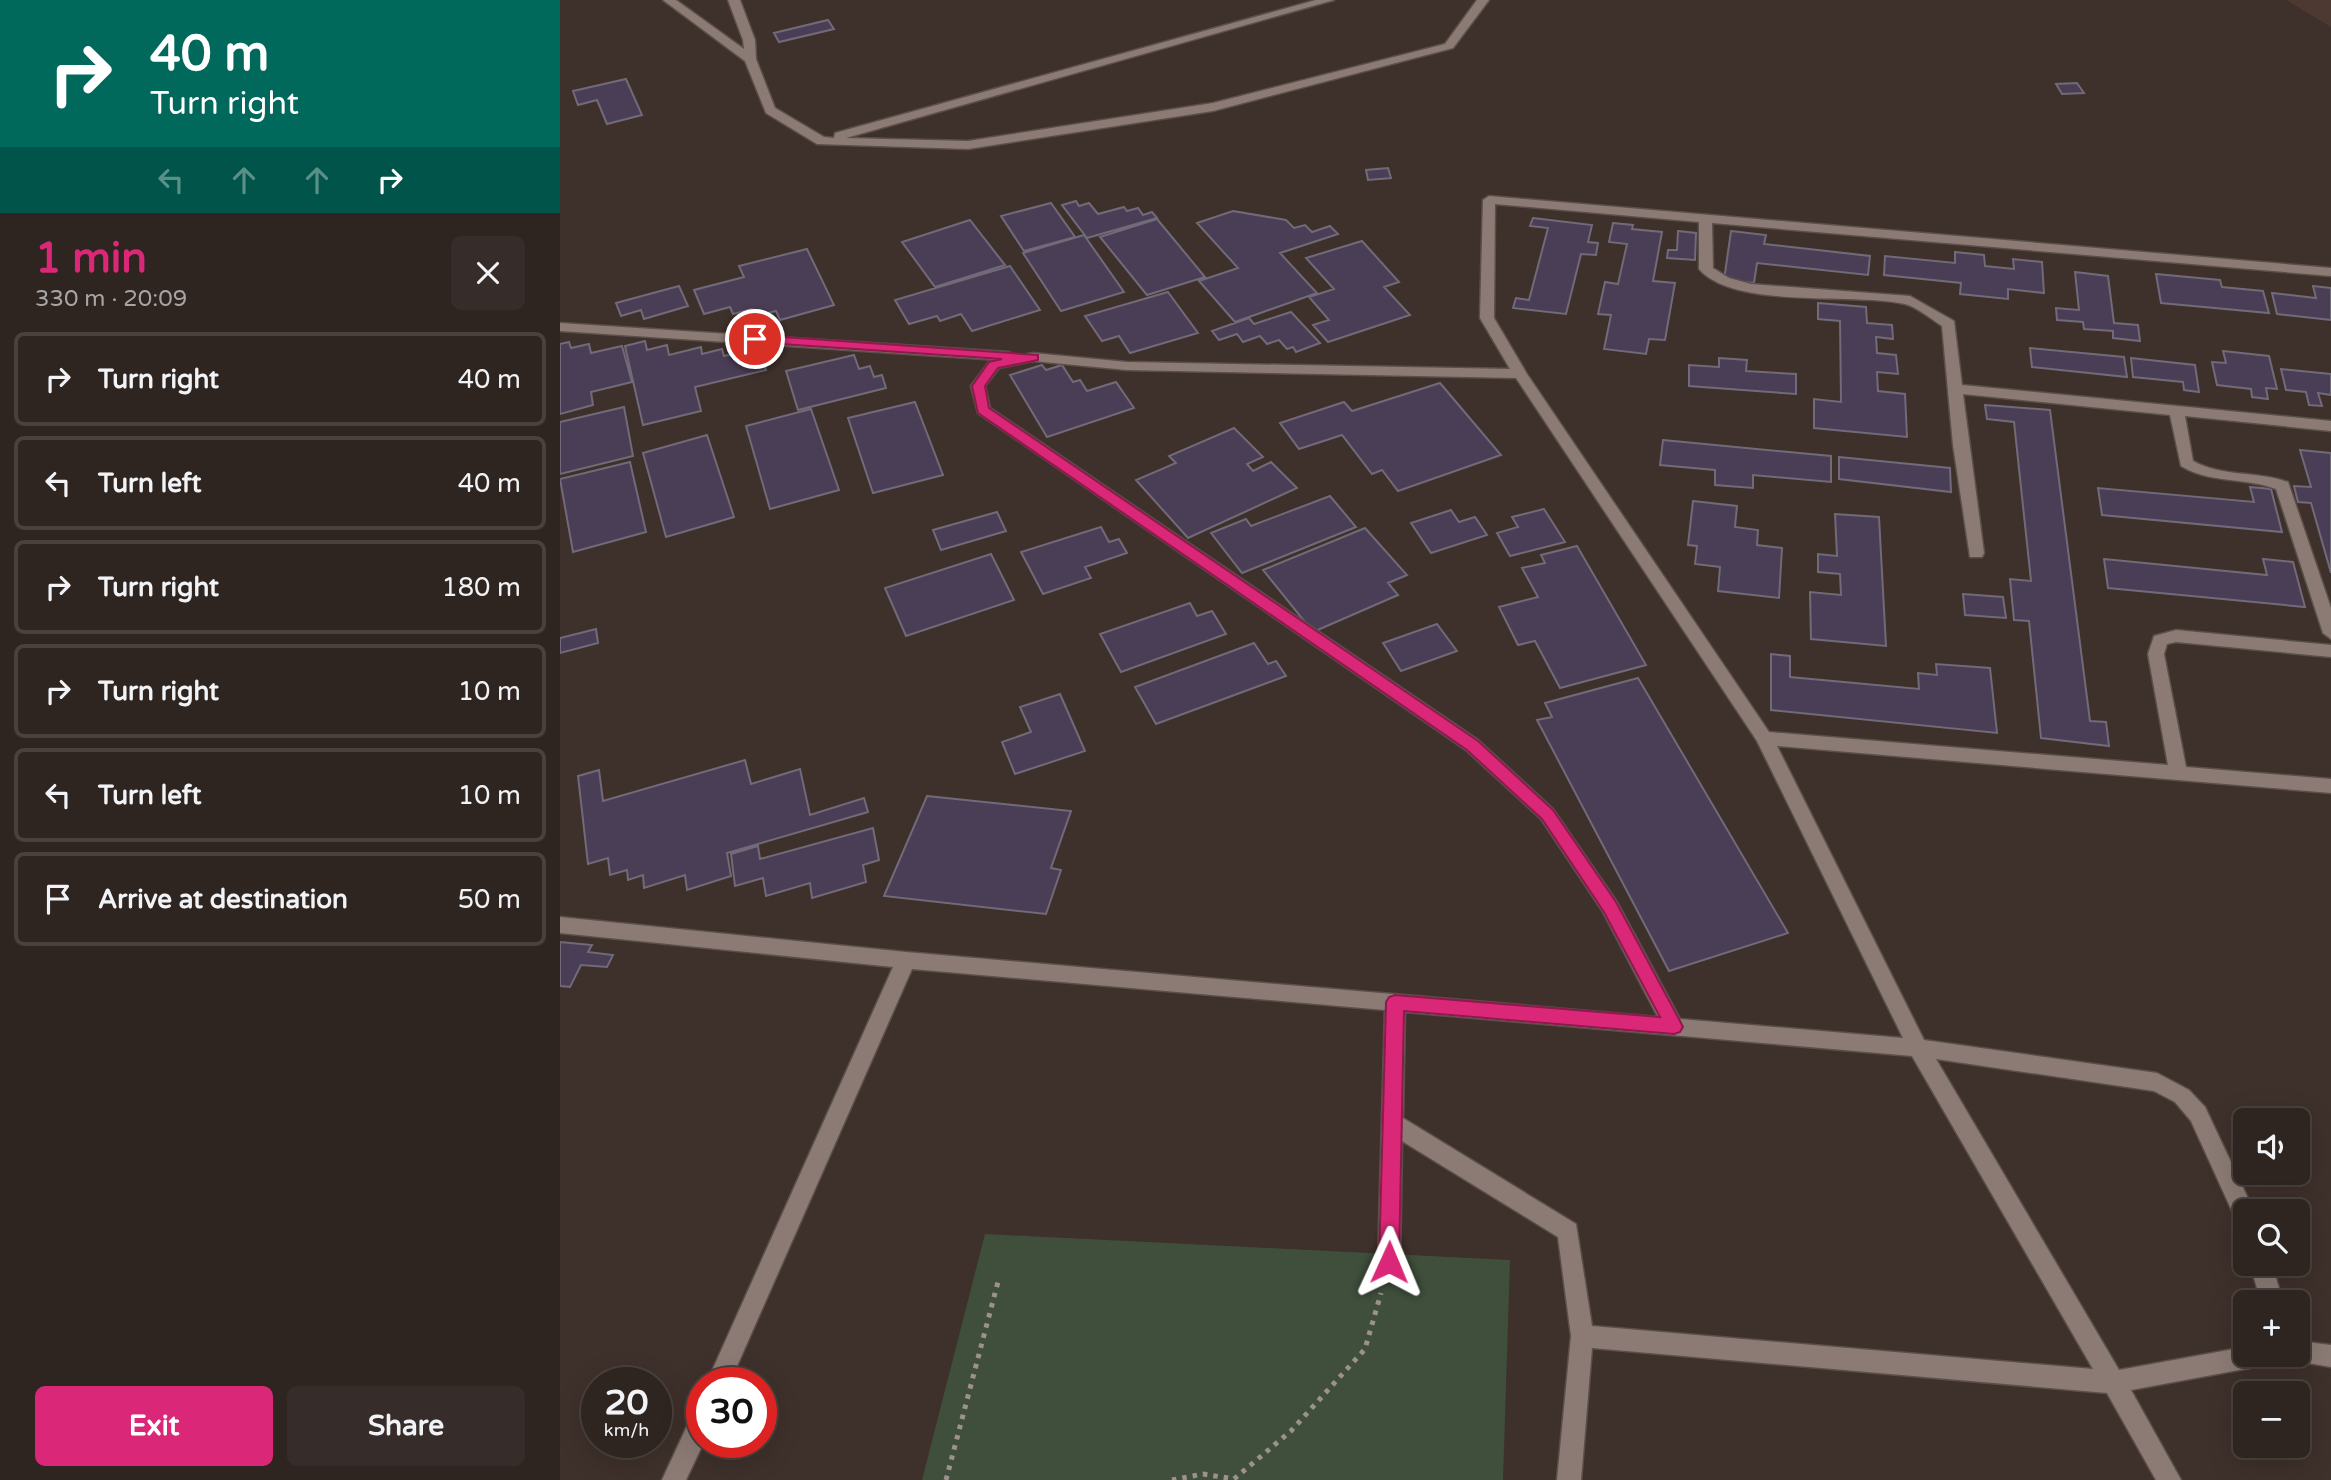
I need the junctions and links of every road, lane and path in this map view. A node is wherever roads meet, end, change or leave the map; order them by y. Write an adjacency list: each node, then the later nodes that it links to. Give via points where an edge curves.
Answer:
1 (669, 0): 5 (street)
2 (734, 0): 5 (street, via 749,40)
3 (1328, 0): 6 (street)
4 (1483, 0): 6 (street, via 1449,46 1213,107 968,145)
5 (750, 59): 6 (street, via 770,110)
6 (821, 141)
7 (1705, 220): 8 (street); 11 (street, via 1489,200 1488,318); 12 (street, via 1706,269 1737,287 1910,300 1929,309 1949,324)
8 (2331, 272)
9 (560, 327): 10 (street)
10 (1033, 358): 11 (street, via 1127,366); 24 (street, via 994,365 978,386 983,410 1472,745 1547,814 1610,907)
11 (1520, 374): 18 (street)
12 (1955, 388): 13 (street); 15 (street)
13 (2177, 411): 14 (street); 16 (street, via 2186,463 2198,472 2270,480 2283,486)
14 (2331, 426)
15 (1976, 553)
16 (2331, 633)
17 (2331, 651): 19 (street, via 2176,636 2160,640 2156,654)
18 (1763, 738): 19 (street); 25 (street)
19 (2178, 774): 20 (street)
20 (2331, 786)
21 (560, 925): 22 (street)
22 (906, 960): 23 (street); 34 (street)
23 (1395, 1002): 24 (street); 26 (street)
24 (1674, 1027): 25 (street)
25 (1918, 1048): 27 (street, via 2157,1082 2182,1096 2198,1114); 35 (street)
26 (1392, 1123): 28 (street); 30 (street, via 1569,1231)
27 (2238, 1199)
28 (1389, 1262): 40 (path, via 1365,1349 1291,1431)
29 (999, 1278): 38 (path)
30 (1582, 1336): 35 (street); 41 (street)
31 (2310, 1353): 32 (street)
32 (2331, 1356)
33 (2233, 1360): 35 (street)
34 (725, 1367)
35 (2114, 1382): 42 (street)
36 (686, 1454): 37 (street)
37 (674, 1480)
38 (946, 1480)
39 (1172, 1480): 40 (path, via 1212,1473)
40 (1234, 1480)
41 (1569, 1480)
42 (2169, 1480)

